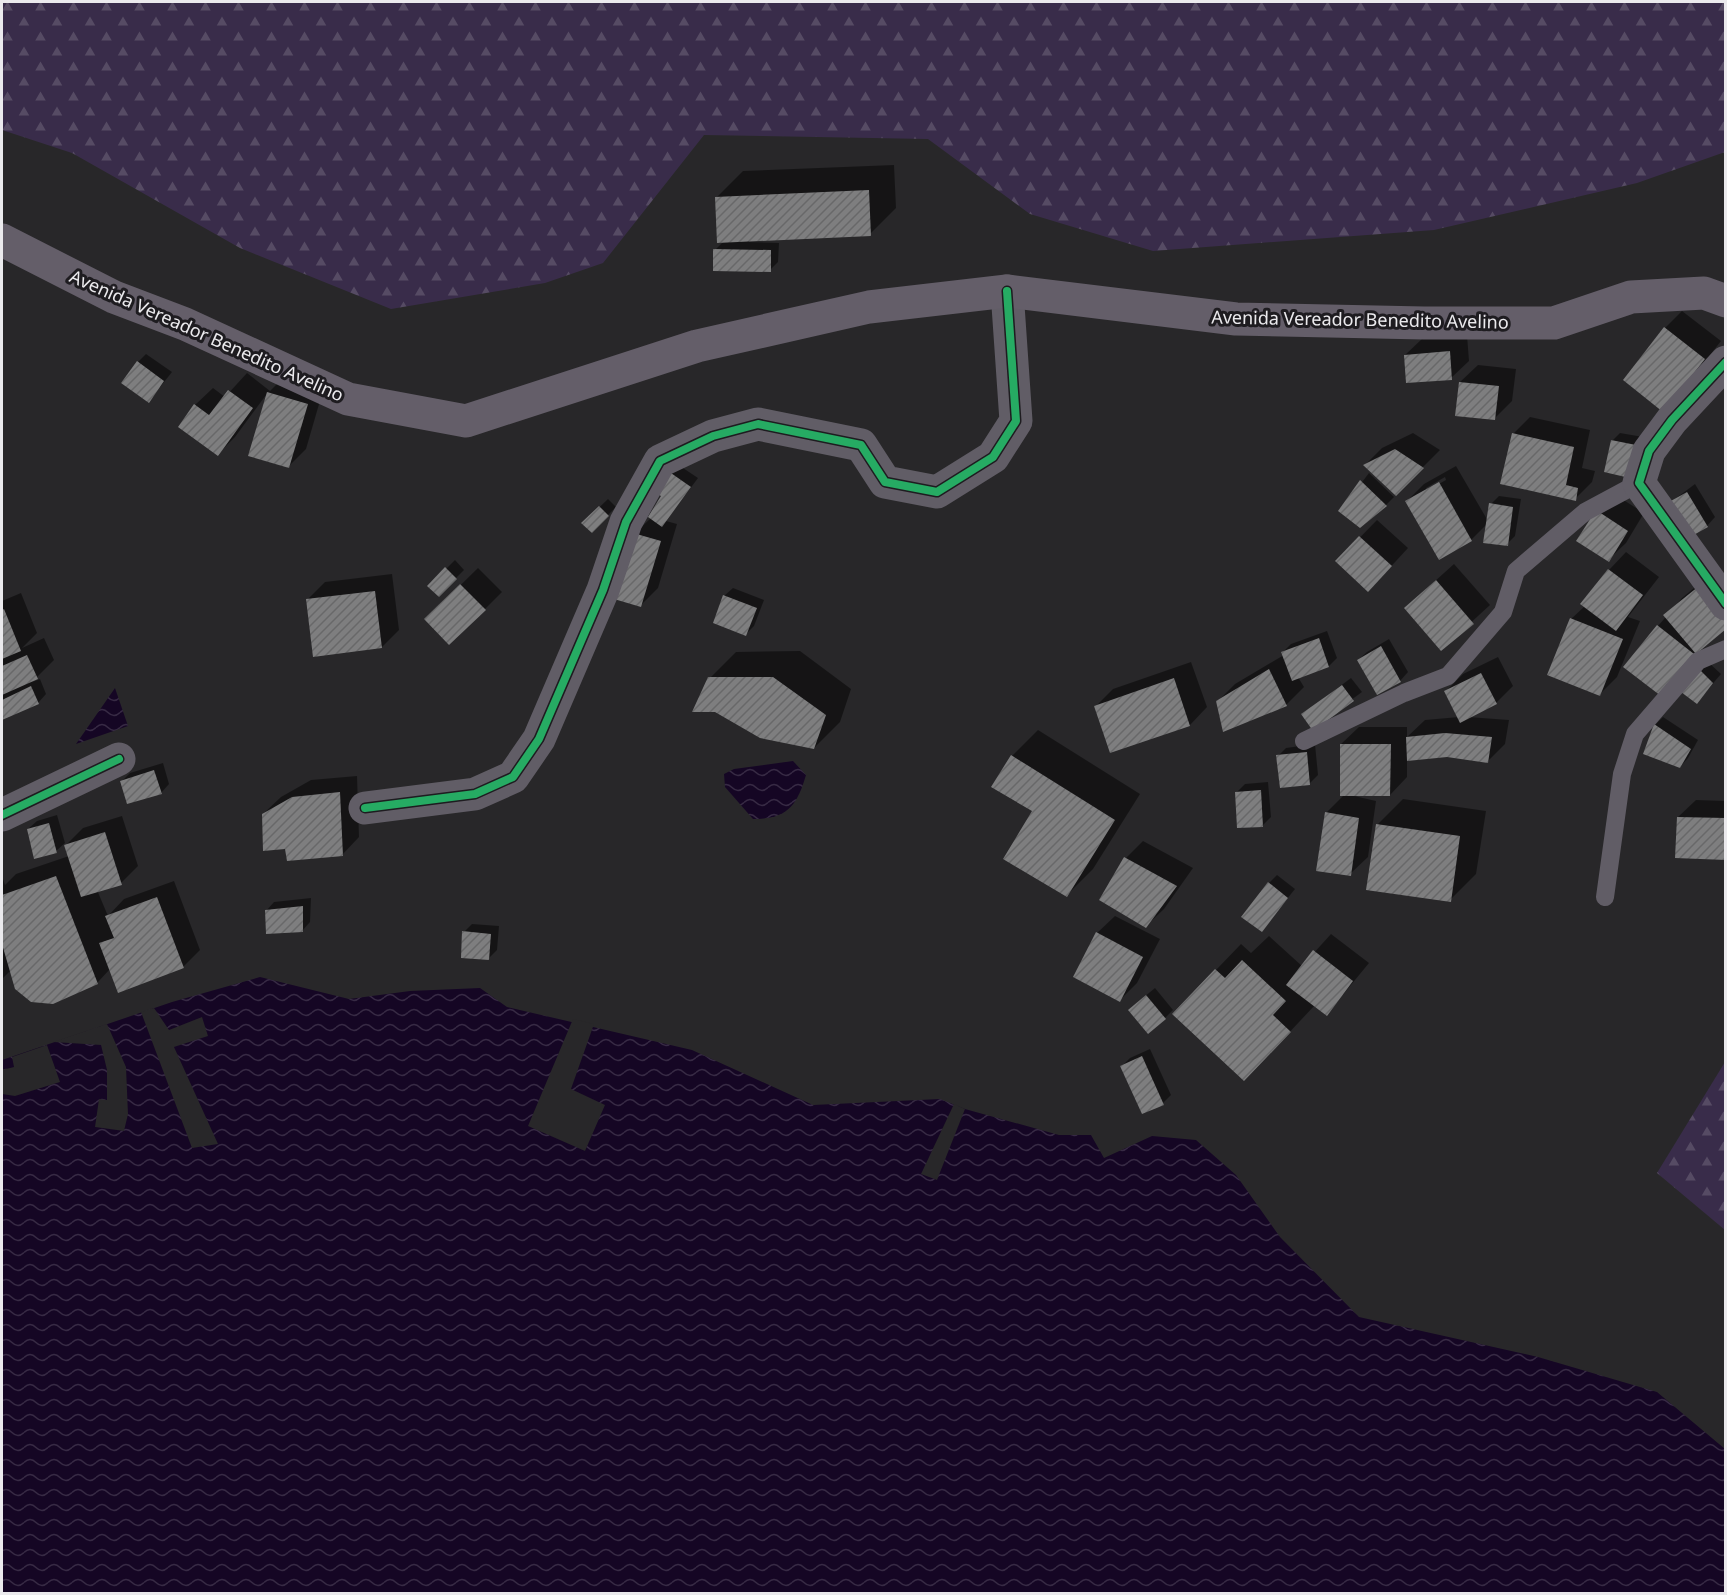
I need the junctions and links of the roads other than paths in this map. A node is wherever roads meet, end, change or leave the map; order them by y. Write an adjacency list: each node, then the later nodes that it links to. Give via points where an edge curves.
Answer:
1 (2, 240): 2 (main road, Avenida Vereador Benedito Avelino, via 114,297 185,324 348,399 466,421 697,346 869,307)
2 (1007, 291): 3 (main road, Avenida Vereador Benedito Avelino, via 1236,320 1424,323 1554,323 1631,297 1704,293); 10 (street, via 1016,421 993,456 937,492 885,482 861,445 758,424 712,436 660,461 626,522 603,590 539,739 513,777 475,794)
3 (1725, 301)
4 (1725, 362): 5 (street, via 1649,451)
5 (1638, 483): 6 (street); 8 (lane, via 1585,512 1516,572 1503,612 1448,676)
6 (1725, 604)
7 (1725, 649): 12 (lane, via 1698,662 1635,734 1622,774)
8 (1304, 741)
9 (119, 759): 11 (street)
10 (365, 808)
11 (2, 815)
12 (1605, 897)

